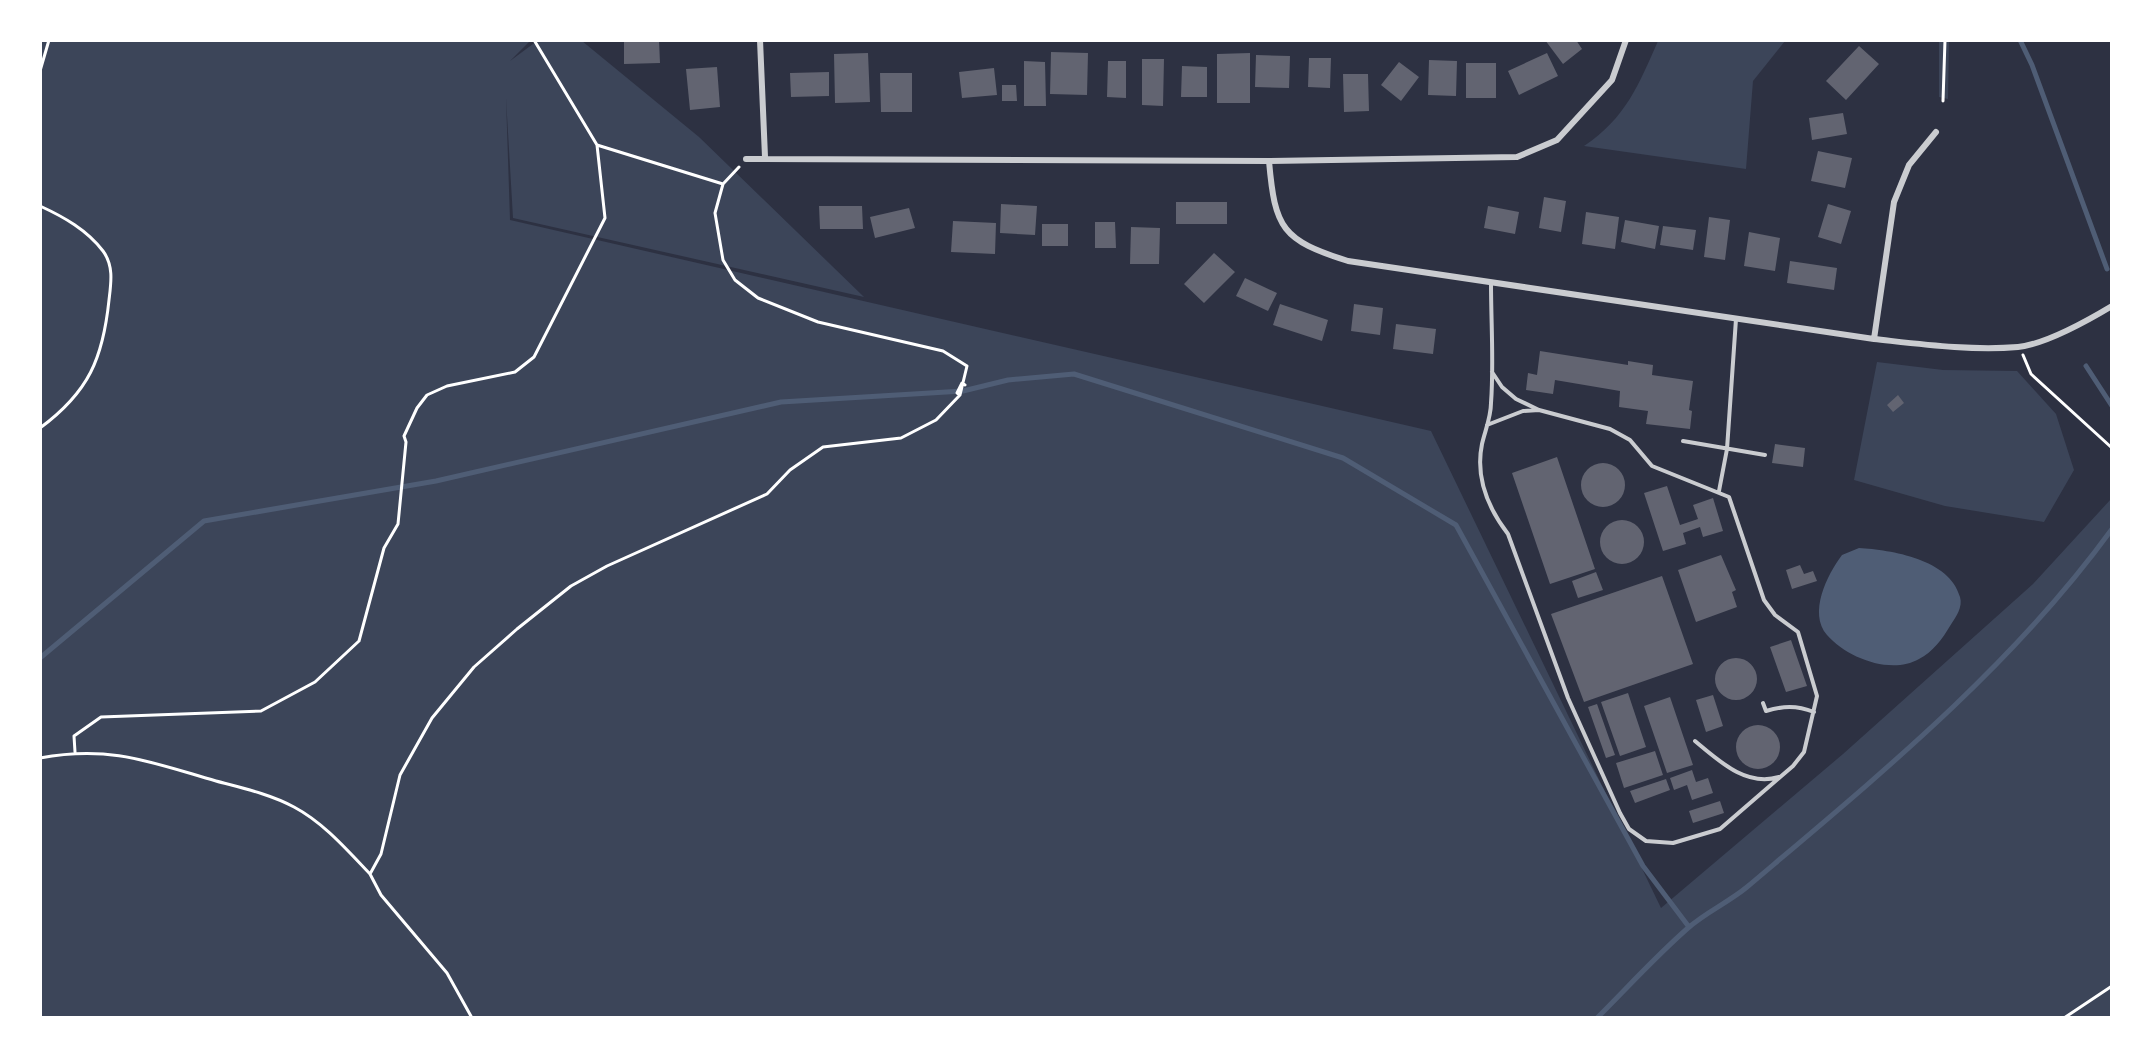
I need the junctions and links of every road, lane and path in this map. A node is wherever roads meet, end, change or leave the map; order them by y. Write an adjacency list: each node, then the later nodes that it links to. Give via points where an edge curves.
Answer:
1 (49, 40): 6 (path)
2 (534, 40): 9 (path)
3 (760, 40): 10 (street)
4 (1626, 40): 12 (street, via 1612,80 1557,140 1517,157)
5 (1945, 40): 7 (path)
6 (40, 71)
7 (1944, 101)
8 (1936, 132): 18 (street, via 1909,165 1894,202)
9 (597, 145): 13 (path); 32 (path, via 604,218 534,357 515,372 427,395 417,408 404,436 398,524 384,548 359,641 315,682 261,711 102,717 74,736)
10 (765, 158): 11 (street); 12 (street)
11 (746, 159): 13 (path)
12 (1269, 161): 15 (street, via 1272,202 1287,233 1314,250 1348,261)
13 (723, 184): 35 (path, via 716,213 723,260 735,280 758,298 818,322 943,351 968,366 960,395 936,420 901,438 824,447 790,470 767,494 606,566 571,586 518,629 474,667 432,718 400,775 381,854)
14 (40, 206): 23 (path, via 73,222 104,252 111,268 103,344 96,363 79,392)
15 (1491, 282): 17 (street); 20 (lane)
16 (2112, 306): 19 (street, via 2076,327)
17 (1736, 319): 18 (street); 26 (lane)
18 (1874, 339): 19 (street)
19 (2020, 347): 25 (path, via 2031,374)
20 (1492, 372): 21 (lane, via 1516,399); 22 (lane)
21 (1539, 410): 22 (lane, via 1523,411); 28 (lane, via 1610,429 1630,440 1652,466)
22 (1487, 425): 34 (lane, via 1479,465 1488,500 1508,534 1577,721 1629,829 1646,841 1673,843 1720,829)
23 (40, 428)
24 (1683, 441): 26 (lane)
25 (2112, 448)
26 (1727, 449): 27 (lane); 28 (lane)
27 (1765, 455)
28 (1719, 491): 30 (lane, via 1734,505 1764,600 1775,615 1798,632 1815,689)
29 (1763, 703): 30 (lane, via 1766,711 1783,706)
30 (1814, 712): 34 (lane, via 1804,752)
31 (1695, 741): 34 (lane, via 1750,778)
32 (75, 752): 33 (path); 35 (path, via 140,757 294,807 332,835)
33 (40, 758)
34 (1782, 776)
35 (370, 874): 37 (path, via 381,895 447,973)
36 (2112, 986): 38 (path)
37 (472, 1017)
38 (2064, 1017)

